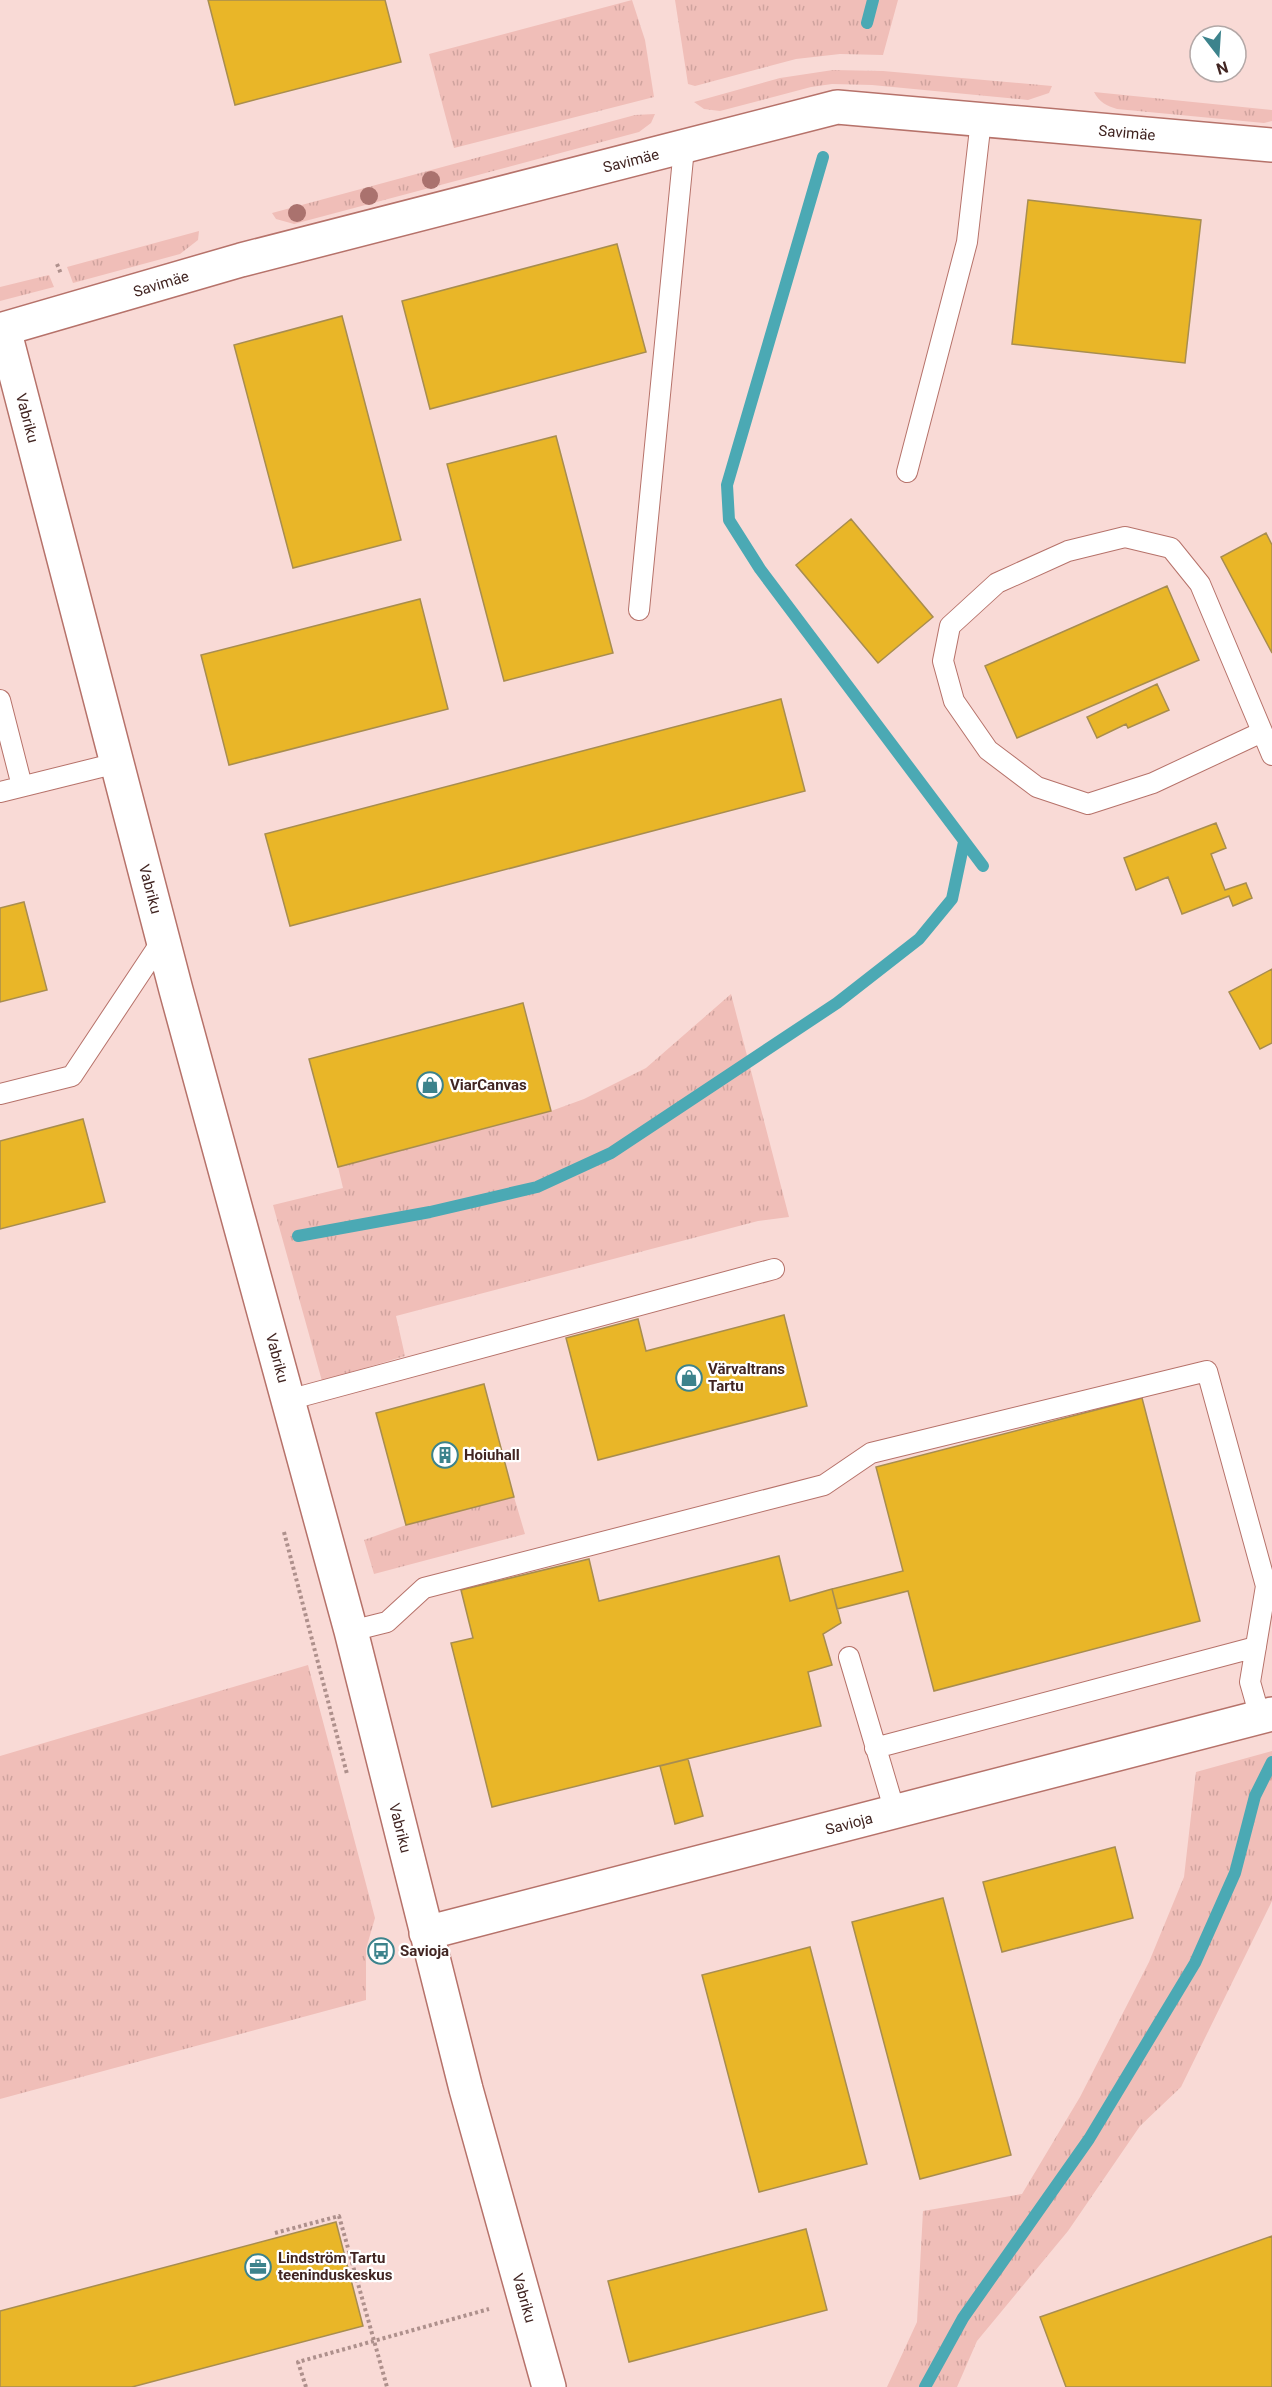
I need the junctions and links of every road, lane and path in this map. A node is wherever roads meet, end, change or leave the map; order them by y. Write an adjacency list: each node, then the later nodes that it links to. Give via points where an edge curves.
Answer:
1 (981, 120): 2 (street, Savimäe); 3 (street, Savimäe, via 837,107); 5 (lane, via 967,242)
2 (1272, 145)
3 (684, 148): 4 (street, Savimäe, via 241,260); 6 (lane)
4 (2, 329): 10 (street, Vabriku)
5 (907, 472)
6 (639, 610)
7 (0, 700): 11 (lane)
8 (1262, 732): 8 (lane, via 1200,584 1171,548 1125,537 1068,551 997,583 950,626 943,661 954,701 988,750 1037,788 1088,804 1153,783); 9 (lane)
9 (1272, 755)
10 (117, 763): 11 (lane); 13 (street, Vabriku)
11 (22, 786): 12 (lane)
12 (0, 792)
13 (163, 939): 14 (lane, via 72,1076); 16 (street, Vabriku)
14 (0, 1094)
15 (774, 1269): 16 (lane)
16 (288, 1400): 17 (street, Vabriku)
17 (351, 1631): 18 (lane, via 387,1622 424,1588 824,1485 872,1453 1207,1371 1266,1586); 23 (street, Vabriku)
18 (1256, 1647): 20 (lane, via 1250,1682); 21 (lane)
19 (849, 1657): 21 (lane)
20 (1266, 1715): 22 (street, Savioja)
21 (874, 1748): 22 (lane)
22 (895, 1812): 23 (street, Savioja)
23 (426, 1933): 29 (street, Vabriku)
24 (275, 2233): 26 (path, via 339,2216)
25 (489, 2309): 26 (path)
26 (373, 2341): 27 (path, via 298,2362); 28 (path)
27 (306, 2387)
28 (387, 2387)
29 (549, 2387)

